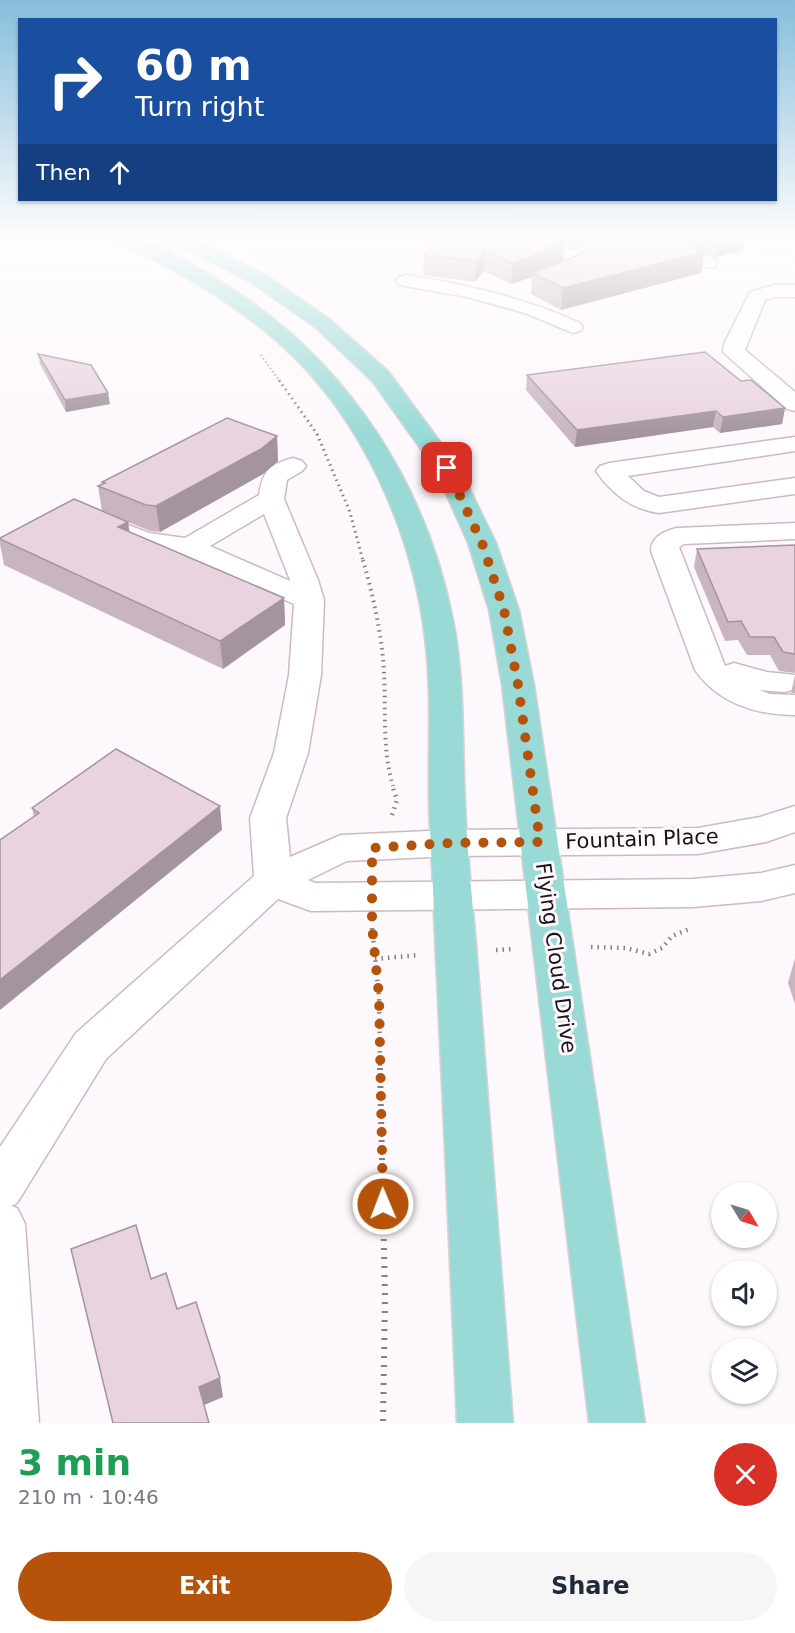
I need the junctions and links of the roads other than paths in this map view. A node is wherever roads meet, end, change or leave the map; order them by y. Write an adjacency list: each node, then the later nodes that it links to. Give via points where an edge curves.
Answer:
1 (241, 304): 18 (main road, via 290,341 366,433 418,542 438,621 447,705)
2 (295, 304): 17 (main road, Flying Cloud Drive, via 322,323 380,376 447,468 482,543 504,610)
3 (517, 304): 5 (street)
4 (754, 304): 6 (street, via 734,352)
5 (573, 327)
6 (795, 404)
7 (795, 444): 9 (street, via 609,471 639,502 650,505)
8 (293, 466): 10 (street, via 275,476)
9 (795, 486)
10 (270, 499): 13 (street); 14 (street)
11 (83, 515): 13 (street, via 143,540)
12 (795, 531): 15 (street, via 677,536 665,544 701,645 732,672)
13 (189, 547): 14 (street)
14 (309, 600): 20 (street, via 305,675 293,742 268,818)
15 (785, 684)
16 (795, 818): 17 (street, Fountain Place, via 766,829 698,841)
17 (540, 842): 18 (street, Fountain Place); 22 (main road, Flying Cloud Drive)
18 (450, 843): 20 (street, Fountain Place, via 341,848); 21 (main road)
19 (795, 879): 22 (street, via 693,893)
20 (273, 881): 21 (street, via 311,897); 23 (street, Fountain Place, via 91,1046)
21 (453, 895): 22 (street); 26 (main road)
22 (547, 895): 27 (main road, Flying Cloud Drive)
23 (0, 1188)
24 (0, 1224): 25 (street)
25 (11, 1423)
26 (485, 1423)
27 (617, 1423)

